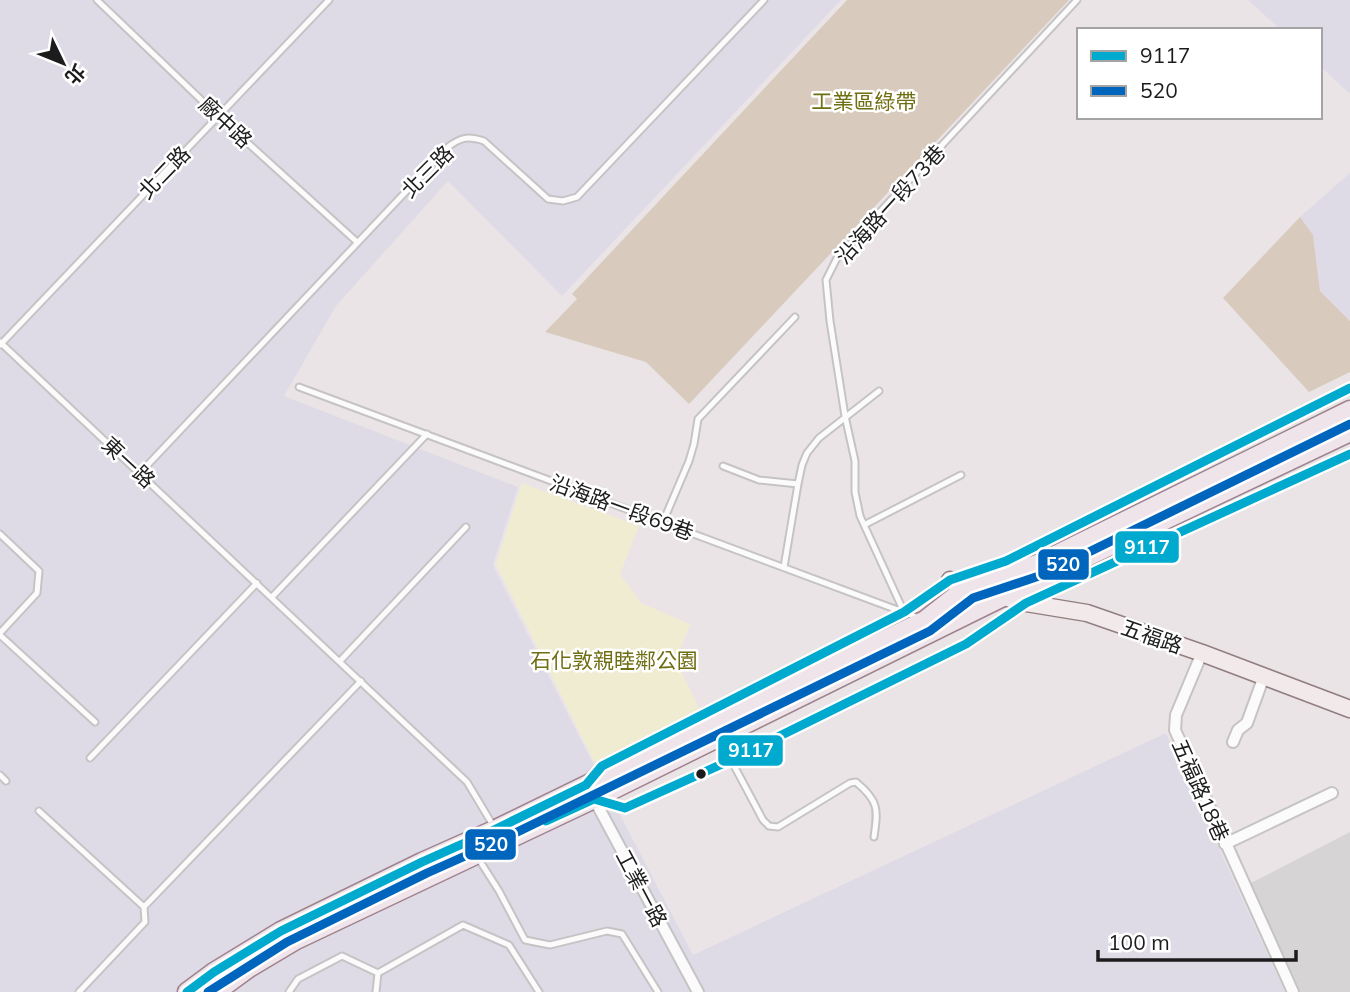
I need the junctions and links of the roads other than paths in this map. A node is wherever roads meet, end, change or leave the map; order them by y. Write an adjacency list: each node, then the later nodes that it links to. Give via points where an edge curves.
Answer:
1 (97, 0): 5 (lane, 廠中路)
2 (329, 0): 5 (lane, 北二路)
3 (764, 0): 6 (lane, 北三路, via 577,197 548,199 484,141 458,139)
4 (1077, 0): 13 (lane, 沿海路一段73巷, via 837,258 827,280)
5 (218, 116): 6 (lane, 廠中路); 8 (lane, 北二路)
6 (357, 243): 18 (lane, 北三路)
7 (795, 317): 21 (lane, via 698,419 689,461)
8 (0, 343): 18 (lane, 東一路)
9 (299, 387): 15 (lane, 沿海路一段69巷)
10 (1350, 388): 27 (street)
11 (879, 391): 13 (lane)
12 (1350, 410): 27 (main road, via 1037,564)
13 (845, 416): 20 (lane, via 807,453); 22 (lane, 沿海路一段73巷)
14 (1350, 432): 28 (main road)
15 (427, 434): 21 (lane, 沿海路一段69巷); 29 (lane)
16 (1350, 454): 30 (street)
17 (723, 466): 20 (lane, via 759,480)
18 (140, 473): 26 (lane, 東一路)
19 (961, 475): 22 (lane)
20 (798, 484): 25 (lane)
21 (663, 522): 25 (lane, 沿海路一段69巷)
22 (864, 525): 31 (lane, 沿海路一段73巷)
23 (466, 527): 36 (lane)
24 (0, 534): 34 (lane, via 39,571 37,593)
25 (784, 567): 31 (lane, 沿海路一段69巷)
26 (257, 583): 29 (lane, 東一路); 42 (lane)
27 (958, 584): 28 (street, 五福路); 31 (street); 32 (main road)
28 (1005, 596): 30 (street, 五福路); 33 (main road)
29 (272, 597): 36 (lane, 東一路)
30 (1026, 603): 35 (street, 五福路, via 1087,613); 43 (street, via 966,644)
31 (904, 612): 32 (lane, 沿海路一段69巷); 46 (street, via 602,765)
32 (925, 620): 33 (lane, 沿海路一段69巷); 46 (main road)
33 (943, 628): 46 (main road)
34 (0, 634): 40 (lane)
35 (1202, 653): 37 (street, 五福路); 51 (street, 五福路18巷, via 1176,715 1175,730)
36 (340, 661): 38 (lane, 東一路)
37 (1264, 676): 39 (street, 五福路); 41 (street, via 1247,723)
38 (361, 681): 49 (lane, 東一路, via 467,782); 53 (lane)
39 (1350, 709)
40 (95, 722)
41 (1233, 742)
42 (90, 758)
43 (731, 760): 46 (street, via 625,808); 50 (lane, via 769,826 778,827 856,782 875,802)
44 (0, 775): 45 (lane)
45 (6, 781)
46 (590, 792): 49 (main road); 64 (street, 工業一路)
47 (1332, 793): 51 (street)
48 (39, 811): 53 (lane)
49 (499, 836): 52 (main road)
50 (874, 837)
51 (1225, 844): 65 (street, 五福路18巷)
52 (472, 848): 54 (lane); 58 (main road, via 422,862 281,931); 59 (main road, via 296,940)
53 (144, 908): 57 (lane, via 145,922)
54 (525, 940): 55 (lane); 63 (lane, via 550,945 607,931 622,934)
55 (509, 944): 56 (lane, via 463,925); 62 (lane)
56 (379, 973): 60 (lane, via 342,956 298,979); 61 (lane)
57 (79, 992)
58 (187, 992)
59 (216, 992)
60 (289, 992)
61 (376, 992)
62 (539, 992)
63 (658, 992)
64 (698, 992)
65 (1293, 992)

